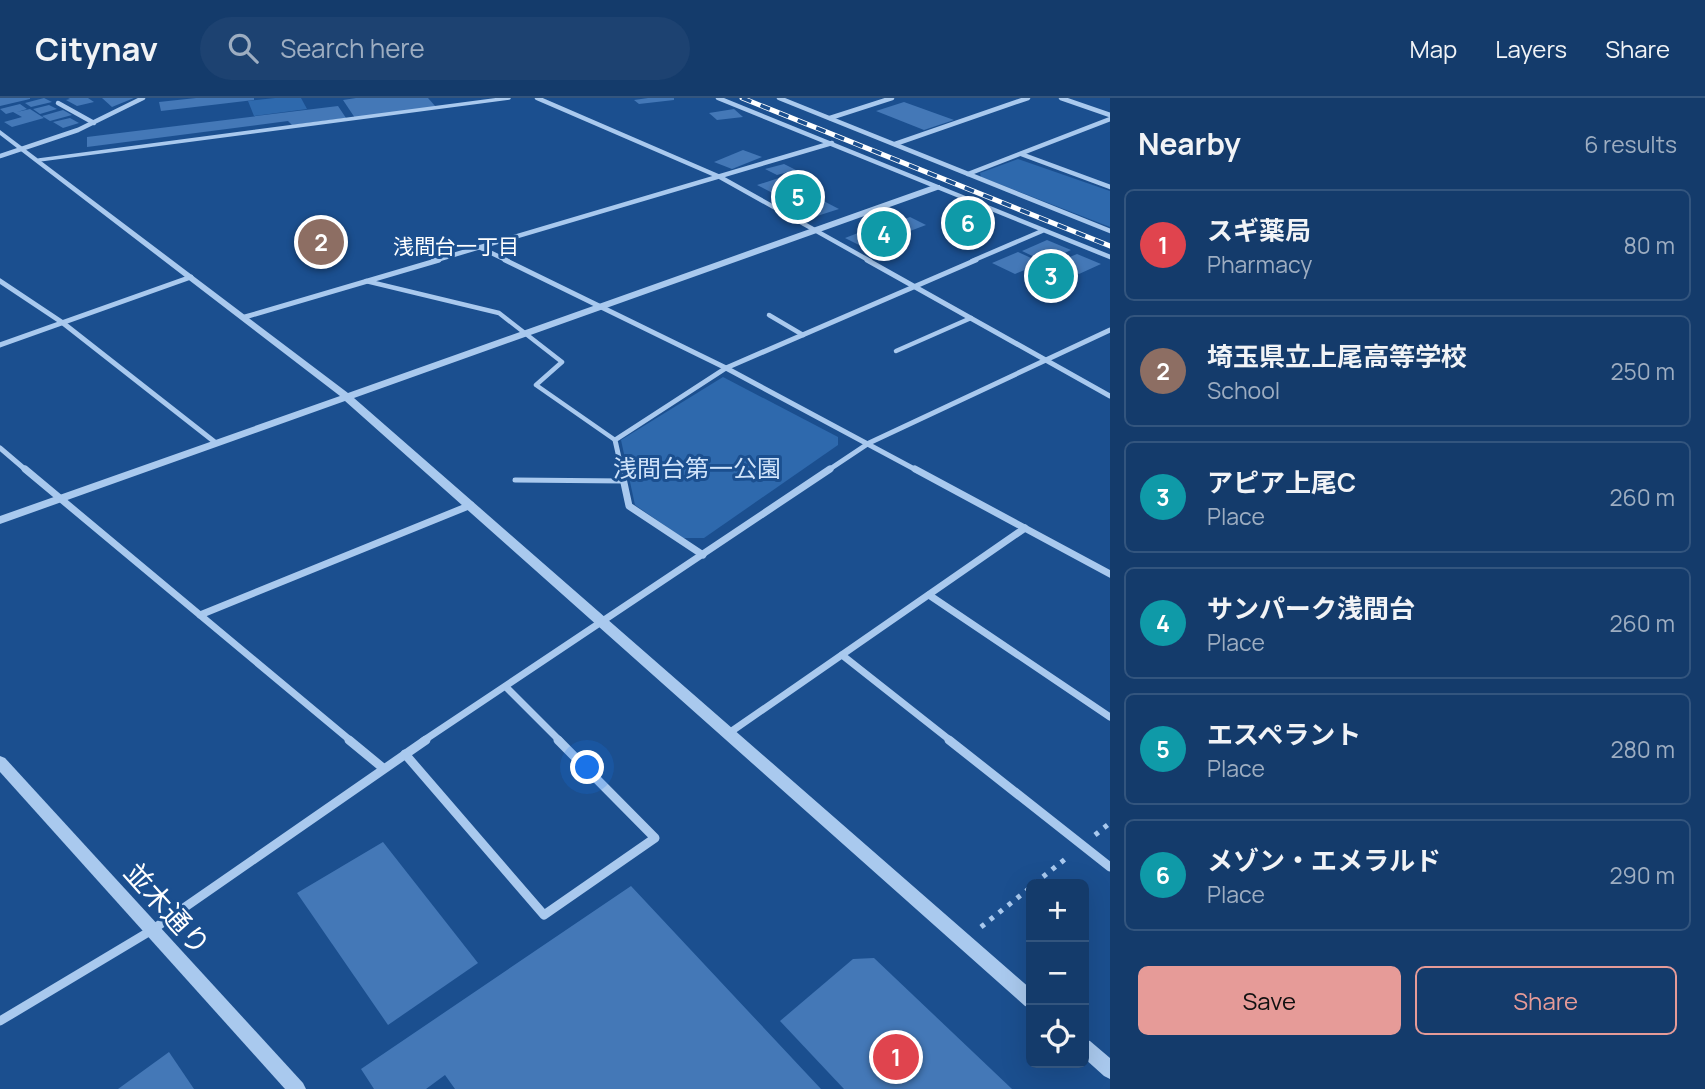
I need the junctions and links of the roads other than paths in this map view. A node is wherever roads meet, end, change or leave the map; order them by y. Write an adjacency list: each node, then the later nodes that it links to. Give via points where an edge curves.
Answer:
1 (143, 98): 14 (street)
2 (509, 98): 21 (lane)
3 (537, 98): 23 (street)
4 (718, 98): 16 (street)
5 (779, 98): 13 (street)
6 (873, 98): 10 (street)
7 (892, 98): 10 (street)
8 (1028, 98): 17 (street)
9 (1061, 98): 12 (street)
10 (882, 101): 13 (street)
11 (58, 103): 14 (street)
12 (1110, 117): 19 (street)
13 (829, 118): 17 (street)
14 (94, 123): 18 (street)
15 (0, 132): 18 (street)
16 (832, 143): 23 (street); 26 (street)
17 (894, 145): 22 (street)
18 (24, 149): 20 (street); 21 (street)
19 (1021, 154): 22 (street); 25 (street)
20 (0, 156)
21 (39, 160): 33 (street)
22 (967, 174): 30 (street)
23 (720, 177): 28 (street); 31 (street)
24 (1110, 178): 25 (street)
25 (1099, 183): 27 (street)
26 (937, 187): 28 (street); 29 (street)
27 (1110, 187)
28 (811, 230): 37 (street); 39 (street)
29 (1042, 231): 32 (street); 37 (street)
30 (1110, 231)
31 (478, 247): 35 (street); 39 (street)
32 (1110, 257)
33 (191, 277): 41 (street); 43 (street)
34 (0, 281): 36 (street)
35 (365, 281): 41 (street); 45 (lane, via 499,313)
36 (9, 287): 38 (street); 43 (street)
37 (916, 287): 42 (street); 46 (street)
38 (0, 290)
39 (599, 307): 45 (street); 50 (street)
40 (769, 315): 46 (lane)
41 (245, 317): 51 (street)
42 (971, 318): 48 (lane); 49 (street)
43 (63, 323): 47 (street); 54 (street)
44 (1110, 330): 49 (street)
45 (526, 333): 51 (street); 53 (lane, via 562,362 536,385)
46 (803, 335): 50 (street)
47 (0, 345)
48 (896, 351)
49 (1045, 359): 52 (street); 55 (street)
50 (726, 368): 53 (street); 55 (street)
51 (346, 396): 54 (street); 60 (street)
52 (1110, 396)
53 (615, 440): 58 (street)
54 (216, 443): 59 (street)
55 (869, 443): 62 (street); 63 (street)
56 (0, 448): 59 (street)
57 (515, 480): 58 (lane)
58 (624, 481): 63 (street, via 629,506)
59 (61, 499): 61 (street); 66 (street)
60 (471, 505): 66 (street); 67 (street)
61 (0, 520)
62 (1025, 528): 64 (street); 65 (street)
63 (703, 555): 67 (street)
64 (1110, 574)
65 (929, 594): 68 (street); 70 (street)
66 (200, 615): 74 (street)
67 (604, 622): 69 (street); 71 (street)
68 (842, 655): 71 (street); 75 (street)
69 (506, 687): 72 (street); 72 (street, via 655,838 544,915)
70 (1110, 717)
71 (729, 733): 77 (street)
72 (405, 754): 74 (street)
73 (0, 762): 76 (street, 並木通り)
74 (383, 768): 76 (street)
75 (1110, 867)
76 (152, 930): 78 (street); 81 (street, 並木通り)
77 (1026, 996)
78 (0, 1021)
79 (1089, 1051): 80 (street)
80 (1110, 1070)
81 (297, 1089)

